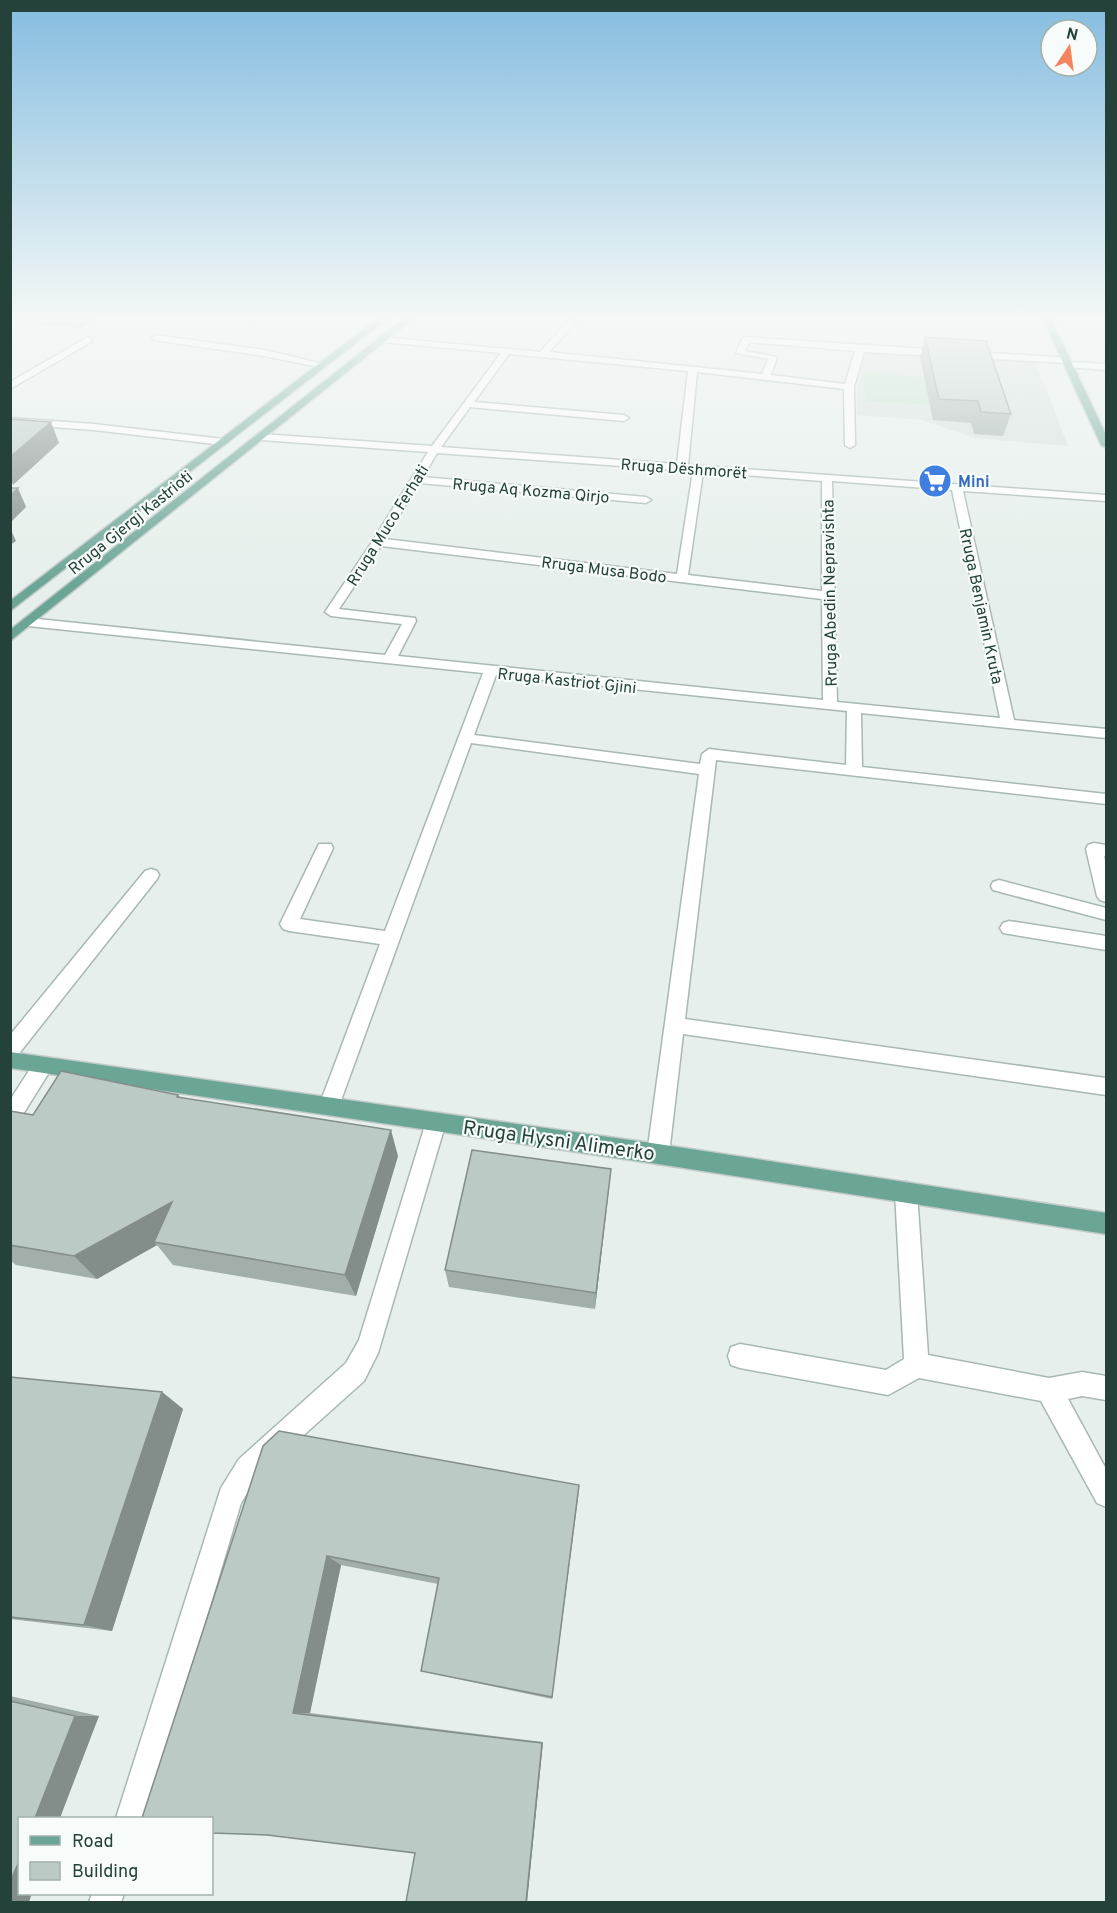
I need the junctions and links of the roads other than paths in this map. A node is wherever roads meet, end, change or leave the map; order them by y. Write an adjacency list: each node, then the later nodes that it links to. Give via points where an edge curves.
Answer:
1 (267, 408): 11 (main road, Rruga Gjergj Kastrioti)
2 (297, 408): 10 (main road, Rruga Gjergj Kastrioti)
3 (465, 408): 14 (street, Rruga Muco Ferhati)
4 (516, 408): 8 (street)
5 (689, 408): 15 (street)
6 (849, 408): 12 (street)
7 (1090, 408): 13 (main road)
8 (624, 418)
9 (13, 423): 11 (street, via 94,427)
10 (261, 437): 14 (street, Rruga Dëshmorët); 26 (main road, Rruga Gjergj Kastrioti)
11 (223, 442): 25 (main road, Rruga Gjergj Kastrioti)
12 (850, 445)
13 (1107, 445)
14 (434, 450): 15 (street, Rruga Dëshmorët); 18 (street, Rruga Muco Ferhati)
15 (682, 468): 16 (street, Rruga Dëshmorët)
16 (698, 470): 17 (street, Rruga Dëshmorët); 23 (street)
17 (827, 478): 19 (street, Rruga Dëshmorët); 24 (street, Rruga Abedin Nepravishta)
18 (416, 480): 21 (street, Rruga Aq Kozma Qirjo); 22 (street, Rruga Muco Ferhati)
19 (957, 488): 20 (street, Rruga Dëshmorët); 32 (street, Rruga Benjamin Kruta)
20 (1107, 498)
21 (646, 500)
22 (378, 542): 23 (street, Rruga Musa Bodo); 28 (street, Rruga Muco Ferhati, via 331,612 410,621)
23 (682, 578): 24 (street, Rruga Musa Bodo)
24 (830, 596): 30 (street, Rruga Abedin Nepravishta)
25 (10, 607)
26 (28, 622): 27 (main road, Rruga Gjergj Kastrioti); 28 (street, Rruga Kastriot Gjini)
27 (10, 637)
28 (389, 660): 29 (street, Rruga Kastriot Gjini)
29 (490, 672): 30 (street, Rruga Kastriot Gjini); 34 (street)
30 (830, 707): 31 (street, Rruga Kastriot Gjini)
31 (854, 709): 32 (street, Rruga Kastriot Gjini); 36 (street)
32 (1008, 724): 33 (street, Rruga Kastriot Gjini)
33 (1107, 734)
34 (465, 738): 35 (street); 45 (street)
35 (707, 770): 36 (street, via 709,754); 47 (street)
36 (854, 771): 37 (street)
37 (1107, 799)
38 (325, 848): 45 (street, via 289,924)
39 (1107, 850): 42 (street, via 1095,849)
40 (151, 875): 48 (street)
41 (999, 886): 43 (street)
42 (1107, 896)
43 (1107, 914)
44 (1009, 928): 46 (street)
45 (391, 939): 52 (street)
46 (1107, 943)
47 (675, 1025): 51 (street); 55 (street)
48 (10, 1050)
49 (10, 1060): 50 (main road, Rruga Hysni Alimerko)
50 (43, 1066): 52 (main road, Rruga Hysni Alimerko); 53 (street)
51 (1107, 1087)
52 (329, 1106): 54 (main road, Rruga Hysni Alimerko)
53 (10, 1118)
54 (436, 1122): 55 (main road, Rruga Hysni Alimerko); 63 (street, via 365,1354 355,1372 248,1468 230,1497)
55 (658, 1154): 56 (main road, Rruga Hysni Alimerko)
56 (906, 1192): 57 (main road, Rruga Hysni Alimerko); 59 (street)
57 (1107, 1224)
58 (740, 1356): 59 (street, via 888,1383)
59 (917, 1365): 61 (street)
60 (1107, 1388): 61 (street, via 1082,1384)
61 (1049, 1390): 62 (street)
62 (1107, 1494)
63 (131, 1817)

